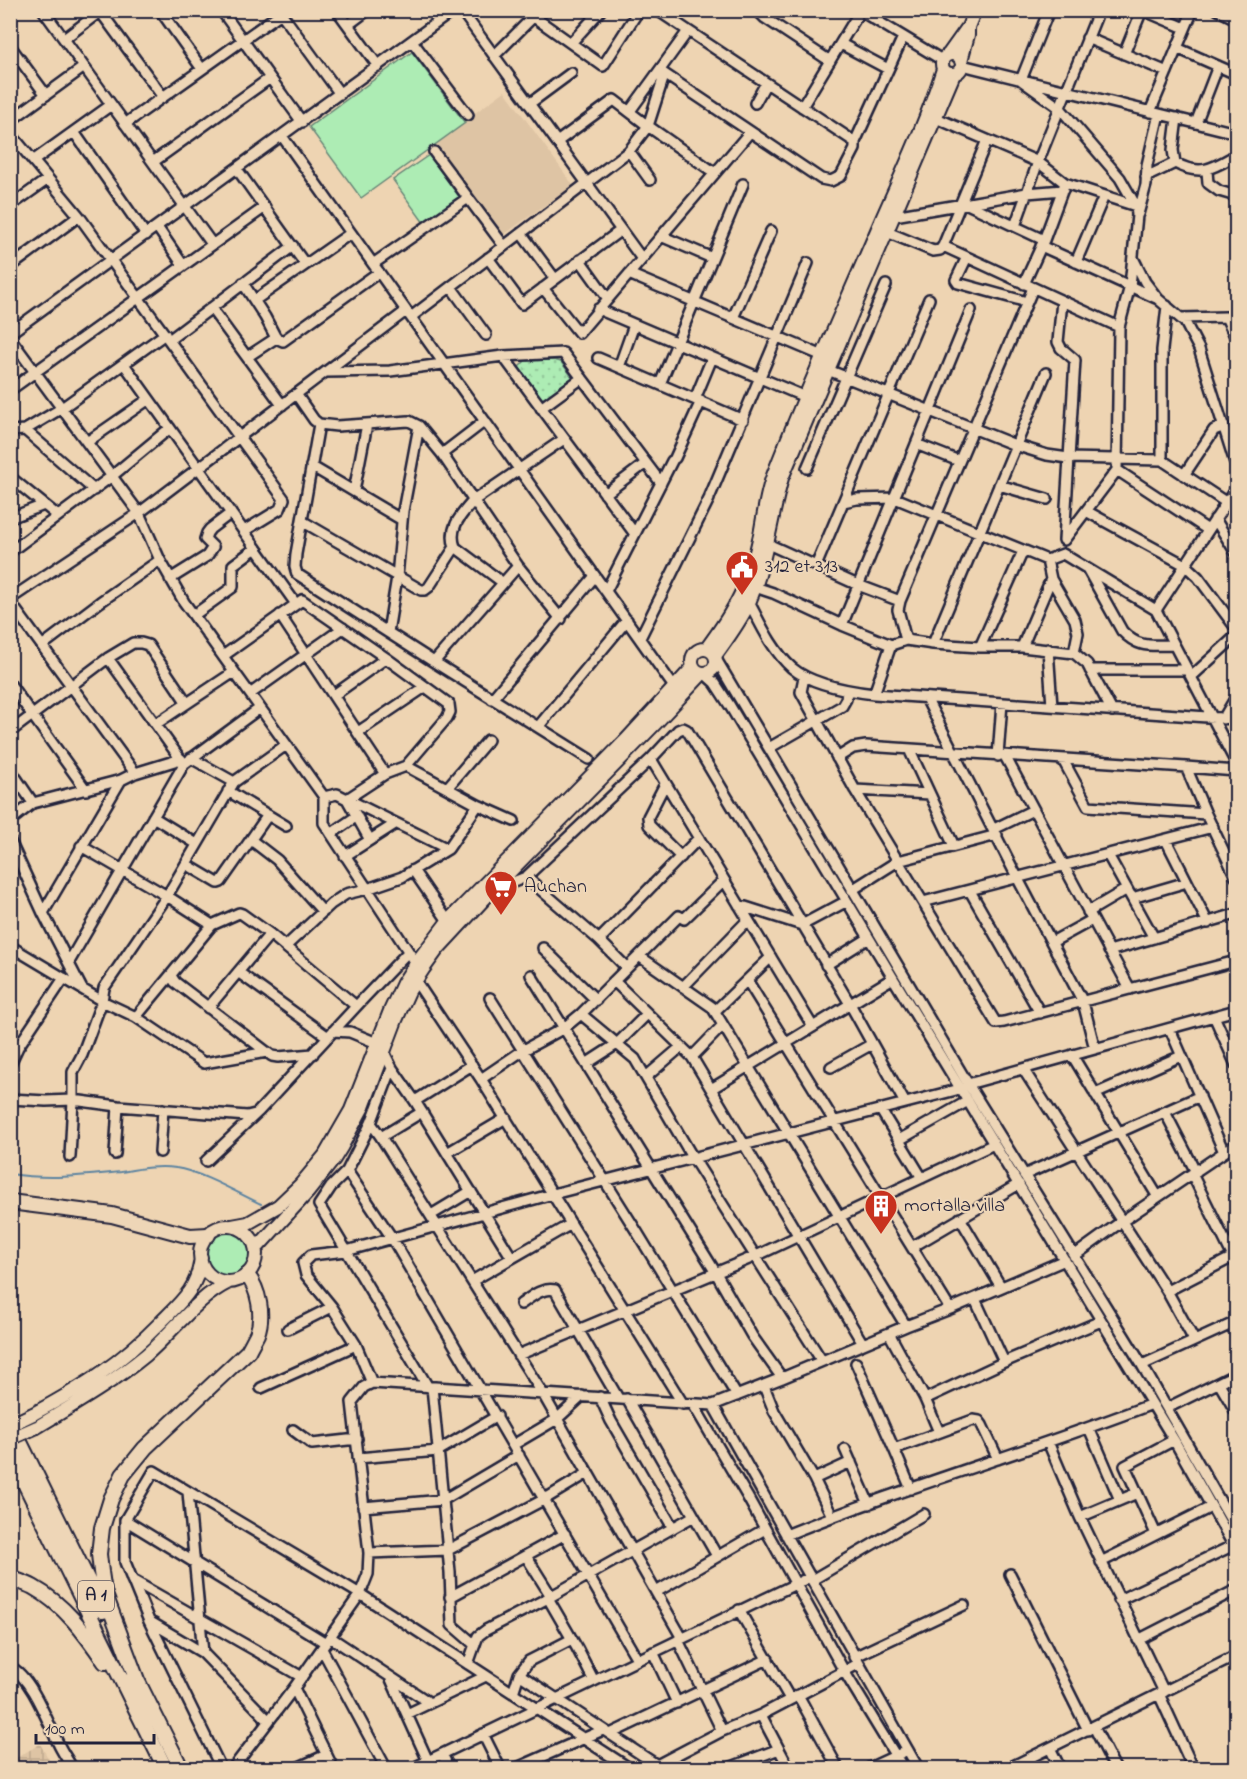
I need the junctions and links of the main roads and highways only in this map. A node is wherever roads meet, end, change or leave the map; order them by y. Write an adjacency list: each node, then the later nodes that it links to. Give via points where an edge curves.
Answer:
1 (975, 10): 2 (main road, via 968,35)
2 (952, 64): 3 (main road, via 805,397 768,489 756,552 743,591); 3 (main road, via 936,118 782,478 768,544 749,602)
3 (712, 655): 4 (main road, via 714,669); 4 (main road, via 697,651 693,654 691,663)
4 (700, 672): 5 (main road, via 656,723 443,943 416,980); 5 (main road, via 674,687 448,921 403,983)
5 (381, 1048): 7 (main road, via 325,1155 279,1206); 9 (main road, via 357,1120 334,1159)
6 (10, 1202): 8 (highway, via 112,1215 190,1236)
7 (232, 1227): 8 (main road, via 219,1228); 9 (main road, via 250,1236)
8 (208, 1235): 10 (main road)
9 (256, 1249): 11 (main road, via 254,1266)
10 (201, 1257): 12 (main road, via 207,1272); 13 (main road, bridge, via 200,1271 190,1291 138,1346 85,1385)
11 (247, 1275): 12 (main road); 17 (highway, via 256,1289 260,1314 258,1332 248,1351 130,1466 111,1499 102,1528 99,1554 104,1592)
12 (229, 1282): 14 (main road, bridge, via 206,1296 121,1375 38,1427)
13 (10, 1424): 17 (highway, A 1)
14 (10, 1439)
15 (10, 1453): 18 (highway, A 1)
16 (10, 1578): 18 (highway, via 33,1587 67,1612)
17 (137, 1680): 20 (highway, A 1)
18 (136, 1709): 19 (highway, A 1)
19 (165, 1768)
20 (181, 1768)

